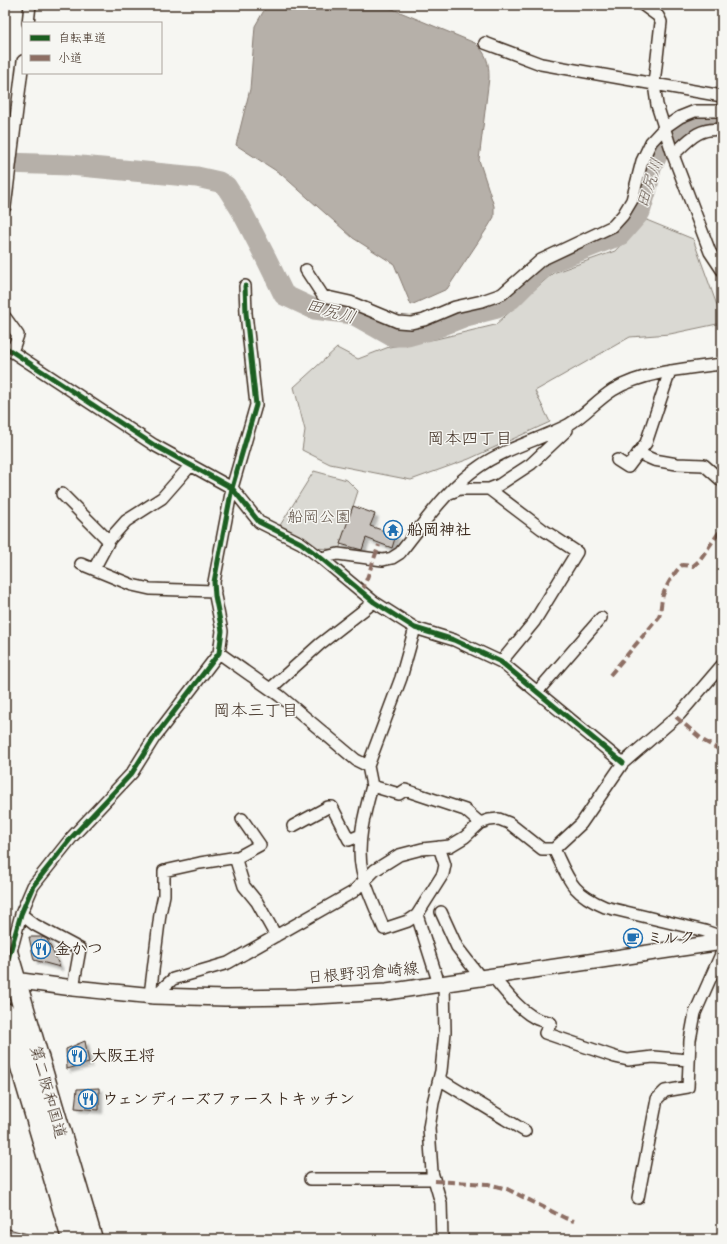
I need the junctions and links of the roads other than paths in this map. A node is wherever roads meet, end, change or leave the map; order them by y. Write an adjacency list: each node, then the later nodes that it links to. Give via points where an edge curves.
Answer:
1 (30, 5): 3 (street)
2 (643, 5): 6 (street, via 658,16 661,22)
3 (28, 22)
4 (485, 43): 6 (street, via 541,64)
5 (22, 69): 12 (street)
6 (654, 84): 7 (street); 9 (street)
7 (722, 96)
8 (722, 111): 9 (street, via 695,111)
9 (664, 128): 11 (street); 13 (street, via 651,142 642,161 632,200 613,226 542,260 502,294 455,307 411,324 398,322 350,302 322,296)
10 (722, 130): 11 (street, via 705,130 694,135)
11 (673, 155): 14 (street, via 710,252)
12 (5, 207)
13 (306, 270)
14 (722, 270)
15 (245, 286): 25 (street, via 256,405)
16 (5, 317): 17 (street, via 18,336)
17 (8, 349): 23 (street, via 154,445)
18 (722, 364): 19 (street)
19 (670, 371): 20 (street, via 633,381 614,390); 21 (street, via 646,444)
20 (577, 419): 26 (street, via 531,464); 28 (street, via 480,466)
21 (638, 453): 22 (street, via 628,467); 24 (street, via 654,460 704,465)
22 (617, 460)
23 (191, 465): 25 (street); 29 (street, via 162,498 126,521)
24 (722, 481)
25 (232, 488): 30 (street, via 259,522 301,543); 33 (street, via 214,582)
26 (489, 490): 28 (street, via 460,489); 38 (street, via 577,552 534,622)
27 (62, 494): 29 (street)
28 (449, 494): 30 (street, via 400,553 392,558 383,560 338,554)
29 (109, 542): 32 (street)
30 (321, 558): 34 (street)
31 (81, 564): 32 (street)
32 (94, 569): 33 (street, via 132,585 150,589)
33 (215, 591): 37 (street, via 222,631)
34 (374, 602): 36 (street); 40 (street, via 320,644)
35 (601, 618): 41 (street)
36 (416, 628): 38 (street, via 454,640); 43 (street, via 401,678)
37 (219, 652): 40 (street); 54 (street, via 154,738 132,774 72,837 33,886)
38 (501, 662): 41 (street)
39 (722, 665): 42 (street, via 680,714)
40 (270, 689): 43 (street, via 356,760)
41 (537, 692): 42 (street)
42 (623, 763): 50 (street, via 581,824)
43 (368, 766): 44 (street)
44 (372, 786): 46 (street, via 399,794 406,790 465,810); 48 (street)
45 (242, 818): 51 (street, via 260,845)
46 (480, 823): 49 (street, via 450,846); 50 (street, via 499,819 509,823 542,849)
47 (293, 826): 48 (street, via 332,807 349,840)
48 (361, 835): 52 (street, via 362,870)
49 (439, 847): 52 (street, via 399,855 375,870); 55 (street, via 445,865 443,874)
50 (554, 849): 57 (street, via 569,882 580,895 591,901 605,907)
51 (235, 857): 56 (street, via 244,886 257,902); 64 (street, via 164,871 164,895)
52 (365, 880): 55 (street, via 384,929 408,922); 56 (street, via 353,892)
53 (441, 912): 61 (street, via 457,947)
54 (22, 914): 60 (street); 63 (street, via 35,925 80,949)
55 (417, 915): 62 (street)
56 (276, 936): 64 (street, via 228,963 173,979)
57 (722, 937)
58 (722, 942): 61 (main road, 日根野羽倉崎線)
59 (722, 952): 67 (street, via 695,1013)
60 (8, 965): 63 (main road, 日根野羽倉崎線); 74 (highway, 第二阪和国道)
61 (487, 977): 62 (main road, 日根野羽倉崎線); 67 (street, via 527,1013 536,1019 551,1023 545,1033 628,1060 653,1057)
62 (442, 984): 64 (main road, 日根野羽倉崎線, via 388,992 297,997); 68 (street, via 445,1032)
63 (73, 988): 64 (main road, 日根野羽倉崎線)
64 (152, 995)
65 (5, 1013): 66 (highway, 第二阪和国道)
66 (9, 1041): 73 (highway, 第二阪和国道)
67 (689, 1060): 72 (street, via 688,1087 665,1091 657,1099)
68 (439, 1079): 69 (street); 71 (street, via 429,1128 429,1150)
69 (525, 1131)
70 (310, 1179): 71 (street)
71 (434, 1179): 75 (street, via 441,1203)
72 (638, 1198)
73 (72, 1239)
74 (92, 1239)
75 (442, 1239)

